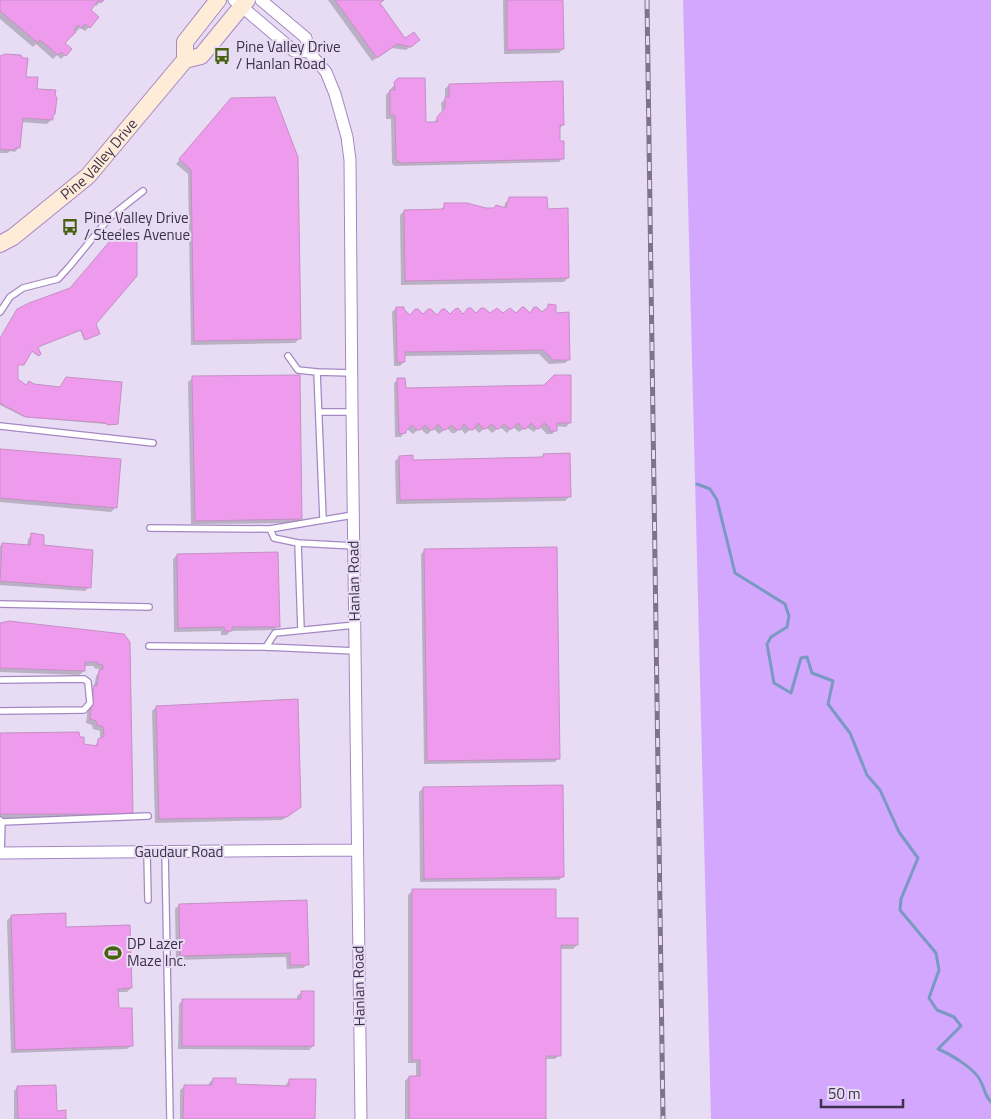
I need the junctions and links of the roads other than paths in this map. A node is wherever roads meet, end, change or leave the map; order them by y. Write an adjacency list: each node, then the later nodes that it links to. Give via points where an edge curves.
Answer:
1 (218, 0): 5 (main road, Pine Valley Drive, via 185,42)
2 (261, 0): 4 (street, Hanlan Road, via 306,38)
3 (241, 2): 4 (street, via 294,51); 5 (main road, Pine Valley Drive, via 201,56)
4 (309, 52): 11 (street, Hanlan Road, via 326,72 335,94 350,154)
5 (185, 60): 7 (main road, Pine Valley Drive, via 88,176)
6 (143, 191): 8 (lane, via 110,217 58,279 23,288 10,296)
7 (3, 242)
8 (0, 312)
9 (288, 356): 10 (lane, via 298,370)
10 (317, 372): 11 (lane); 12 (lane)
11 (352, 373): 13 (street, Hanlan Road)
12 (319, 412): 13 (lane); 17 (lane)
13 (352, 412): 16 (street, Hanlan Road)
14 (0, 426): 15 (lane)
15 (153, 443)
16 (354, 515): 17 (lane); 21 (street, Hanlan Road)
17 (323, 520): 19 (lane)
18 (150, 528): 19 (lane)
19 (270, 529): 20 (lane, via 274,538)
20 (298, 543): 21 (lane); 25 (lane)
21 (354, 546): 24 (street, Hanlan Road)
22 (0, 604): 23 (lane)
23 (149, 607)
24 (355, 625): 25 (lane); 28 (street, Hanlan Road)
25 (300, 630): 27 (lane, via 275,633)
26 (149, 646): 27 (lane)
27 (266, 647): 28 (lane)
28 (355, 651): 33 (street, Hanlan Road)
29 (0, 680): 30 (lane, via 84,679 88,682 90,703 84,710)
30 (0, 711)
31 (148, 816): 32 (lane)
32 (1, 821): 36 (lane)
33 (357, 850): 35 (street, Gaudaur Road); 39 (street, Hanlan Road)
34 (147, 852): 35 (street, Gaudaur Road); 36 (street, Gaudaur Road); 37 (lane)
35 (165, 852): 38 (lane)
36 (0, 853)
37 (148, 900)
38 (170, 1119)
39 (361, 1119)

